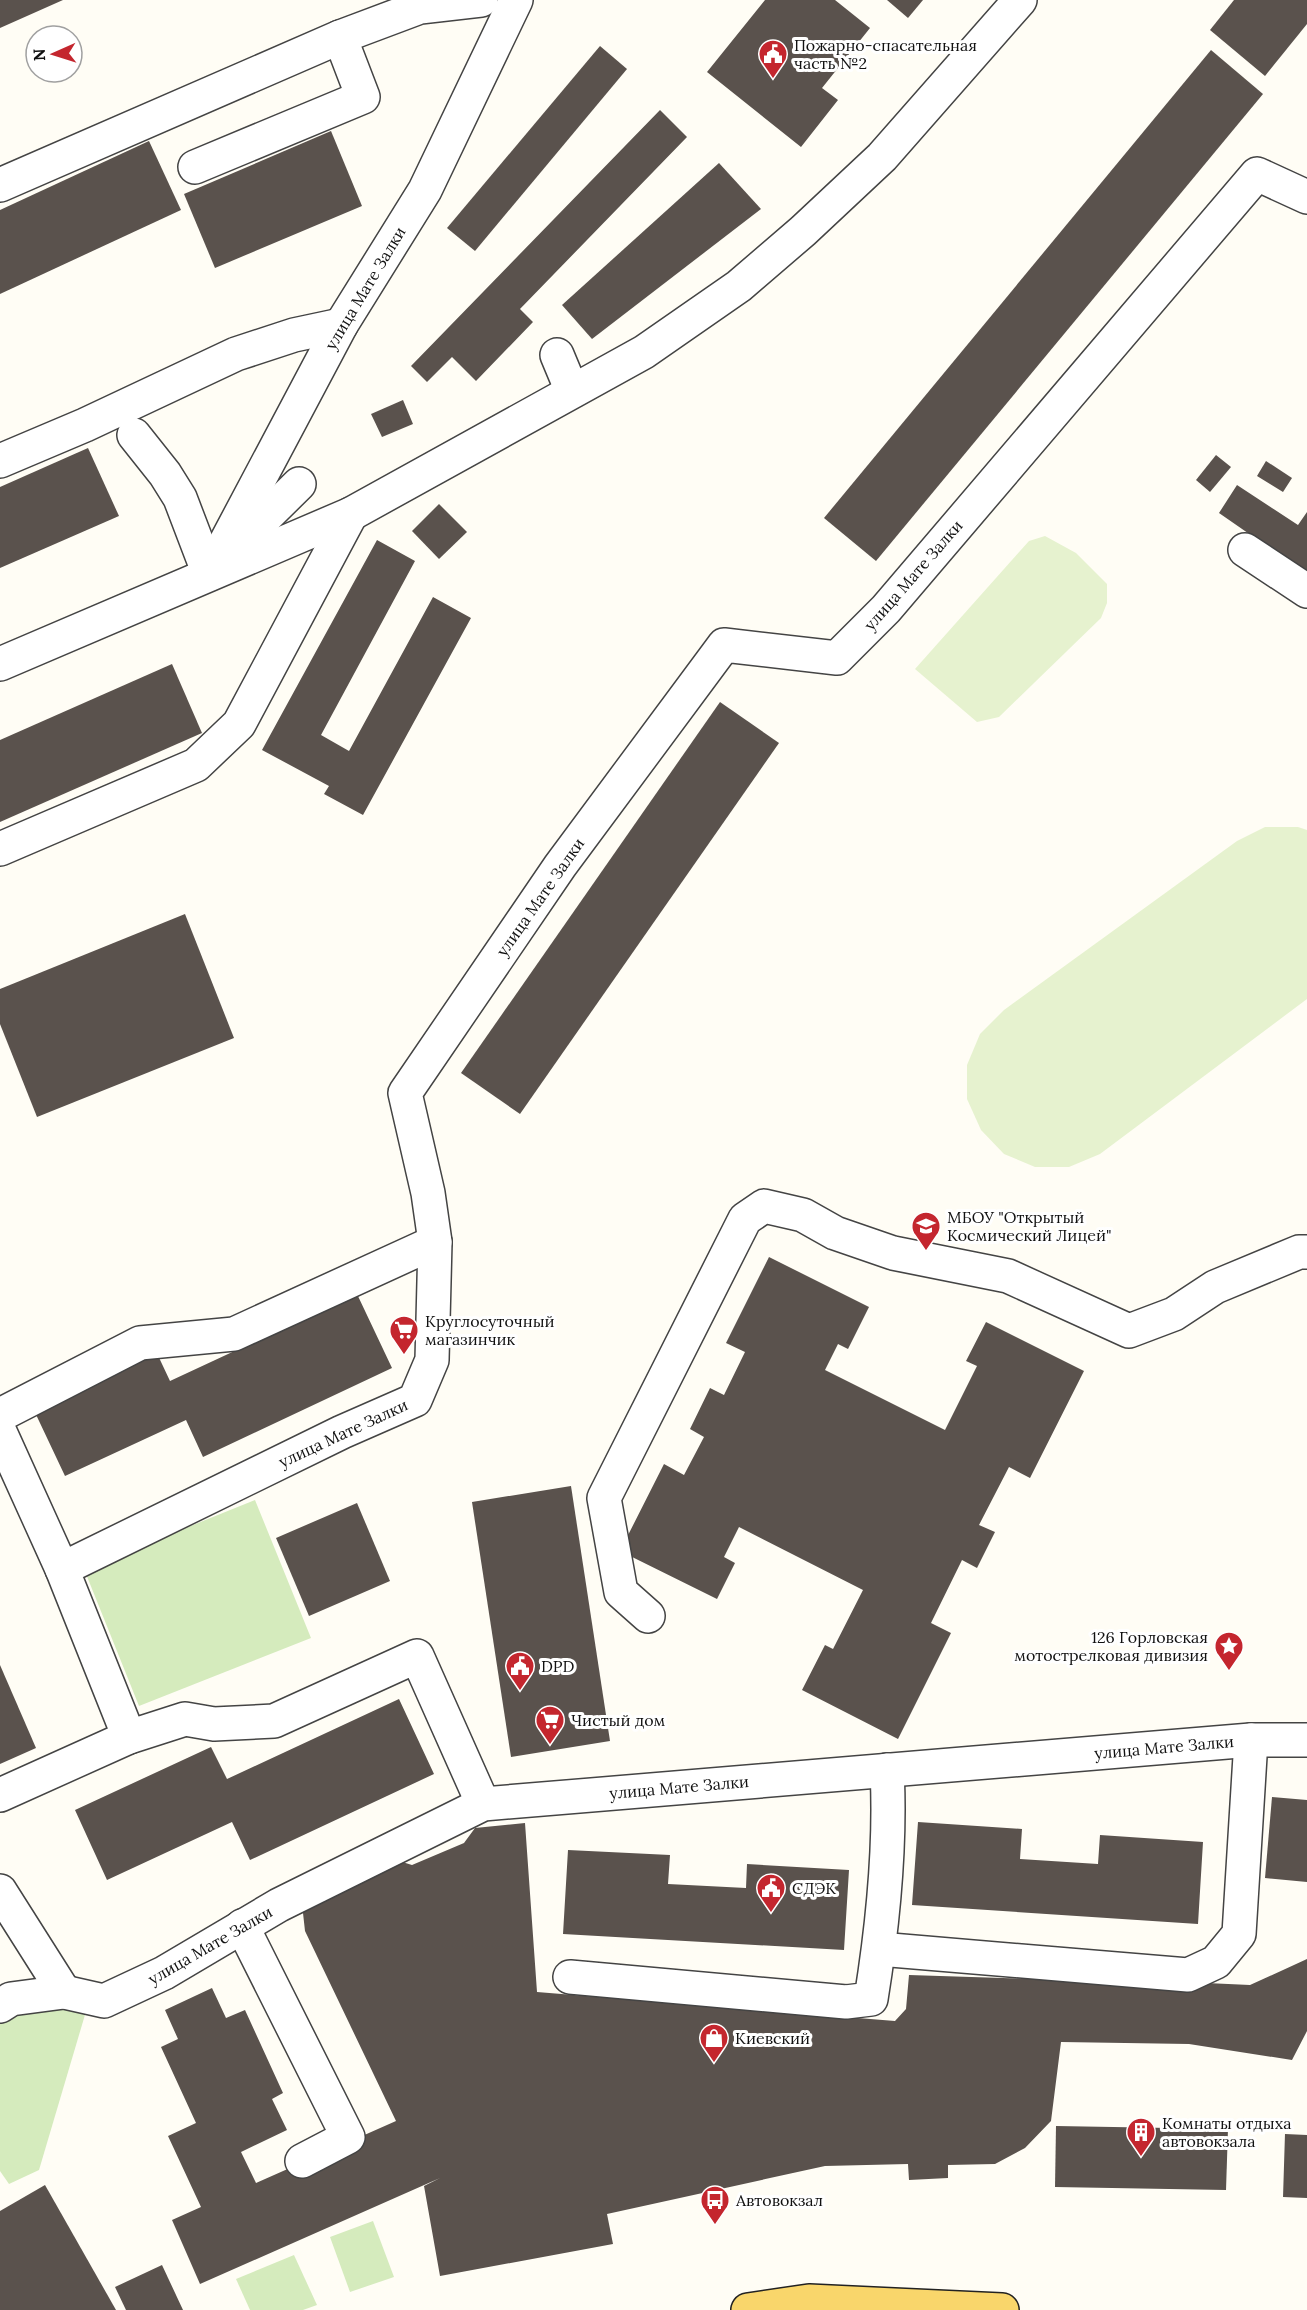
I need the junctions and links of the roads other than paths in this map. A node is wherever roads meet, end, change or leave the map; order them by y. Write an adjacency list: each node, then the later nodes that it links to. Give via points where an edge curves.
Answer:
1 (481, 0): 4 (street, via 420,7)
2 (516, 0): 8 (street, улица Мате Залки, via 425,190)
3 (1020, 0): 10 (street, via 882,157 803,231 739,286 644,352)
4 (340, 37): 5 (street, via 363,97); 6 (street)
5 (195, 167)
6 (0, 185)
7 (1307, 197): 20 (street, улица Мате Залки, via 1257,174 886,609 837,658 724,645 560,866 405,1093)
8 (341, 325): 12 (street, via 294,334 236,354); 16 (street, улица Мате Залки)
9 (557, 355): 10 (street)
10 (572, 391): 14 (street)
11 (134, 435): 16 (street, via 180,498)
12 (0, 461)
13 (299, 484): 16 (street)
14 (351, 514): 16 (street); 19 (street, via 239,724 196,765)
15 (1245, 550): 17 (street)
16 (209, 574): 18 (street)
17 (1307, 591)
18 (0, 664)
19 (0, 849)
20 (435, 1242): 22 (street, via 234,1334 140,1343); 24 (street, улица Мате Залки, via 432,1360 414,1400)
21 (1307, 1252): 25 (street, via 1215,1287 1174,1314 1129,1331 1008,1276 893,1252 835,1233 803,1215 764,1206 745,1219 604,1498 621,1592)
22 (0, 1415)
23 (0, 1432): 24 (street)
24 (62, 1569): 26 (street)
25 (648, 1616)
26 (129, 1737): 30 (street); 31 (street, via 185,1719 214,1725 274,1721 417,1656)
27 (1251, 1740): 28 (street, улица Мате Залки); 29 (street, улица Мате Залки); 34 (street, via 1239,1934 1216,1962 1188,1975)
28 (1307, 1740)
29 (887, 1770): 31 (street, улица Мате Залки); 34 (street, via 889,1813)
30 (0, 1796)
31 (483, 1804): 33 (street, улица Мате Залки)
32 (0, 1891): 36 (street)
33 (242, 1926): 36 (street, улица Мате Залки, via 165,1973 104,2001); 38 (street, via 348,2137)
34 (879, 1949): 35 (street, via 871,1999 846,2002)
35 (570, 1977)
36 (64, 1992): 37 (street, via 11,1999)
37 (0, 2006)
38 (302, 2161)
39 (808, 2305): 40 (main road); 41 (main road)
40 (748, 2310)
41 (1002, 2310)

